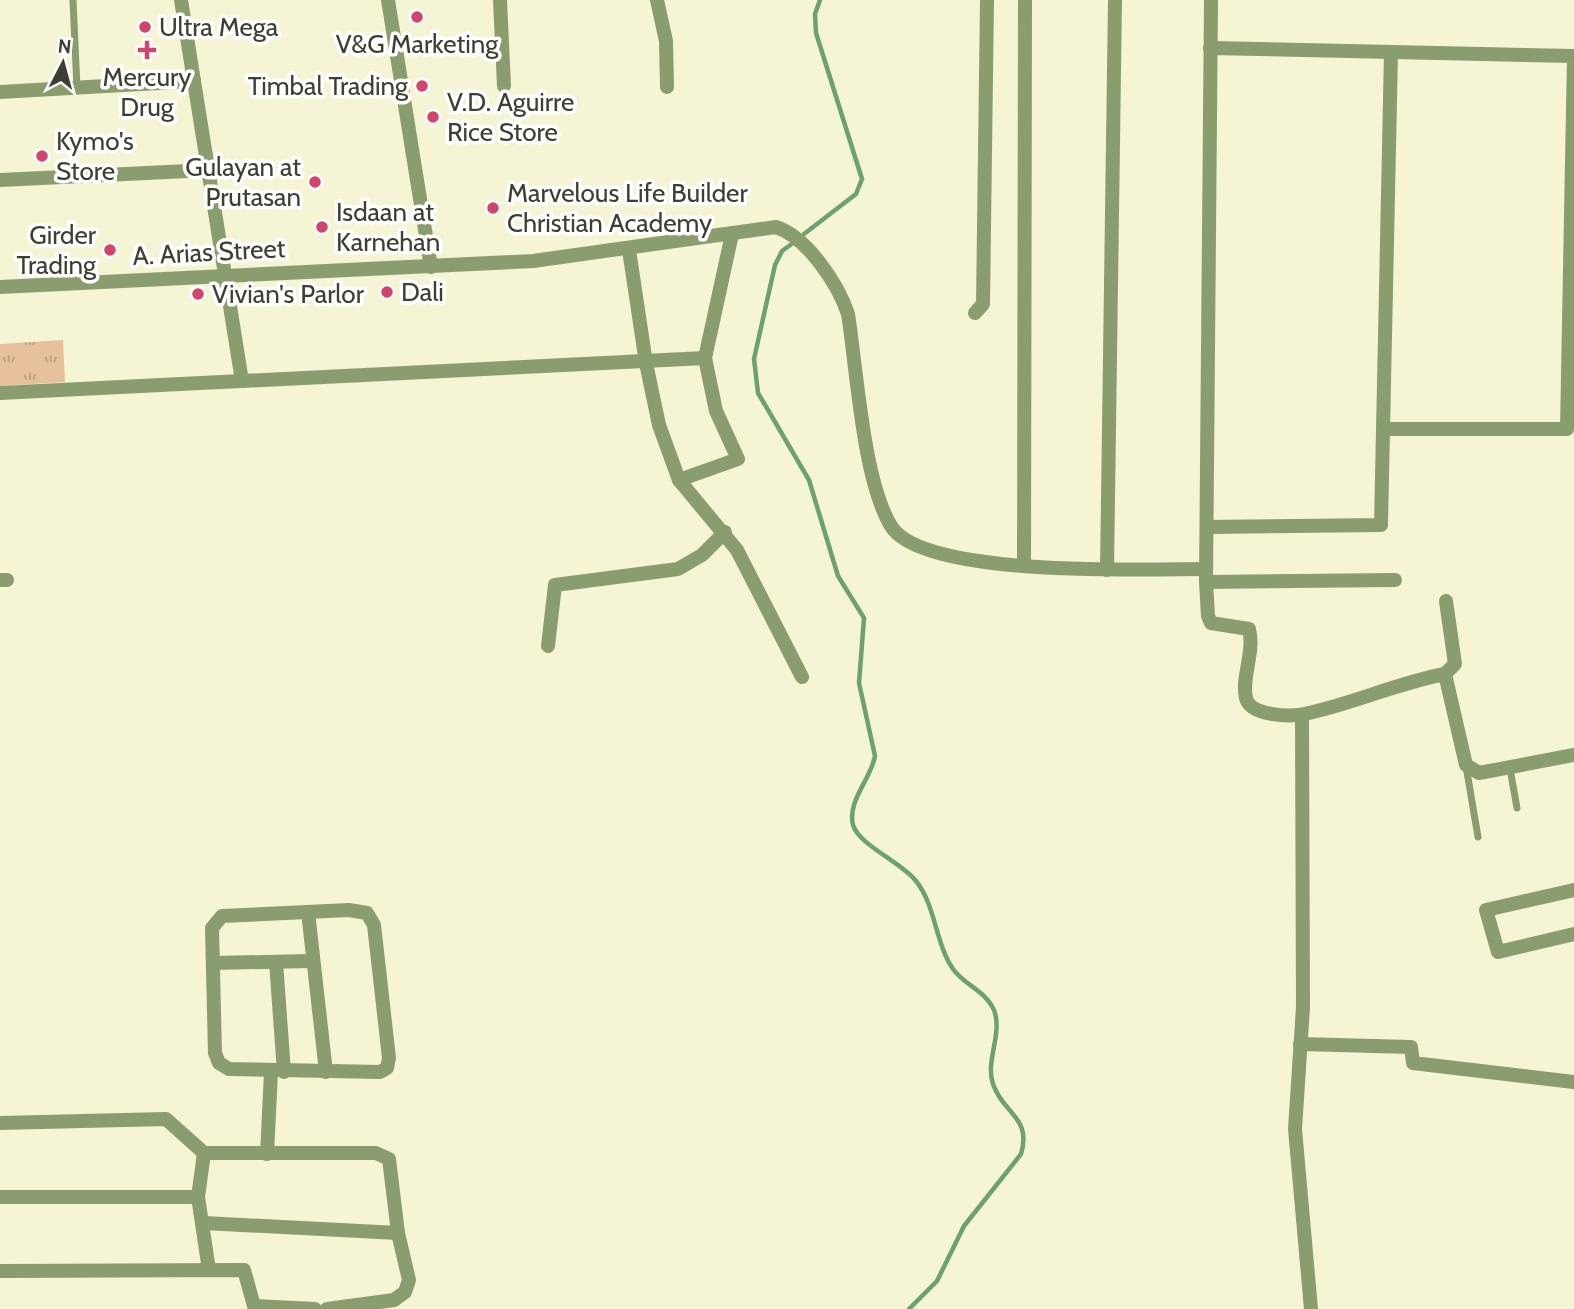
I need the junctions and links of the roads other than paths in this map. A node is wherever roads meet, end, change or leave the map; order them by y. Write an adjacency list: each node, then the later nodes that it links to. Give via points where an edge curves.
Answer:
1 (73, 0): 15 (lane)
2 (181, 0): 12 (street)
3 (388, 0): 21 (street)
4 (500, 0): 13 (street)
5 (657, 0): 14 (street, via 666,41)
6 (987, 0): 24 (street, via 983,303)
7 (1025, 0): 34 (street)
8 (1115, 0): 35 (street)
9 (1211, 0): 10 (street)
10 (1210, 48): 11 (street); 32 (street)
11 (1391, 53): 25 (street, via 1574,56); 30 (street)
12 (194, 81): 15 (street); 17 (street)
13 (504, 86)
14 (667, 87)
15 (77, 88): 16 (street)
16 (0, 92)
17 (209, 170): 18 (street); 22 (street)
18 (0, 180)
19 (732, 234): 20 (street, A. Arias Street); 26 (street); 34 (street, A. Arias Street, via 767,227 791,233 841,294 848,314 873,481 892,529 909,544 931,553)
20 (629, 250): 21 (street, A. Arias Street); 27 (street)
21 (431, 267): 22 (street, A. Arias Street)
22 (226, 276): 23 (street, A. Arias Street); 28 (street)
23 (0, 287)
24 (975, 313)
25 (1571, 334): 30 (street, via 1567,429)
26 (705, 358): 27 (street); 31 (street, via 716,411 738,459)
27 (646, 363): 28 (street); 31 (street, via 659,425)
28 (242, 381): 29 (street)
29 (0, 393)
30 (1383, 429): 32 (street, via 1381,526)
31 (679, 480): 33 (street)
32 (1207, 527): 36 (street)
33 (725, 532): 39 (street, via 702,555 678,569 555,585); 41 (street)
34 (1024, 566): 35 (street, A. Arias Street)
35 (1107, 570): 36 (street, A. Arias Street)
36 (1205, 576): 37 (street, A. Arias Street); 42 (street, via 1212,623 1249,629 1252,642 1246,698 1251,707)
37 (1395, 580)
38 (1446, 601): 40 (street, via 1455,664)
39 (548, 646)
40 (1445, 674): 42 (street); 44 (street)
41 (802, 677)
42 (1301, 715): 54 (street, via 1304,914)
43 (1574, 755): 45 (street)
44 (1466, 765): 45 (street, via 1479,774); 47 (lane)
45 (1510, 769): 46 (lane)
46 (1517, 808)
47 (1478, 837)
48 (1574, 890): 50 (street, via 1486,910 1498,952)
49 (308, 912): 51 (street); 53 (street, via 222,916 212,928); 56 (street, via 367,913 374,925 380,978 387,1068 380,1072)
50 (1574, 934)
51 (311, 961): 52 (street); 56 (street)
52 (276, 962): 53 (street); 55 (street)
53 (213, 963): 55 (street, via 219,1063 229,1069)
54 (1300, 1044): 57 (street, via 1411,1047 1413,1063); 69 (street, via 1294,1129)
55 (278, 1072): 56 (street); 60 (street)
56 (326, 1072)
57 (1574, 1082)
58 (0, 1122): 59 (street, via 166,1119)
59 (204, 1153): 60 (street); 62 (street)
60 (267, 1154): 64 (street, via 376,1153 389,1159)
61 (0, 1196): 62 (street)
62 (198, 1197): 63 (street)
63 (204, 1223): 64 (street); 65 (street)
64 (398, 1233): 68 (street, via 409,1280 404,1292 394,1300)
65 (209, 1270): 66 (street); 67 (street, via 244,1270 254,1306)
66 (0, 1271)
67 (316, 1309)
68 (327, 1309)
69 (1311, 1309)

